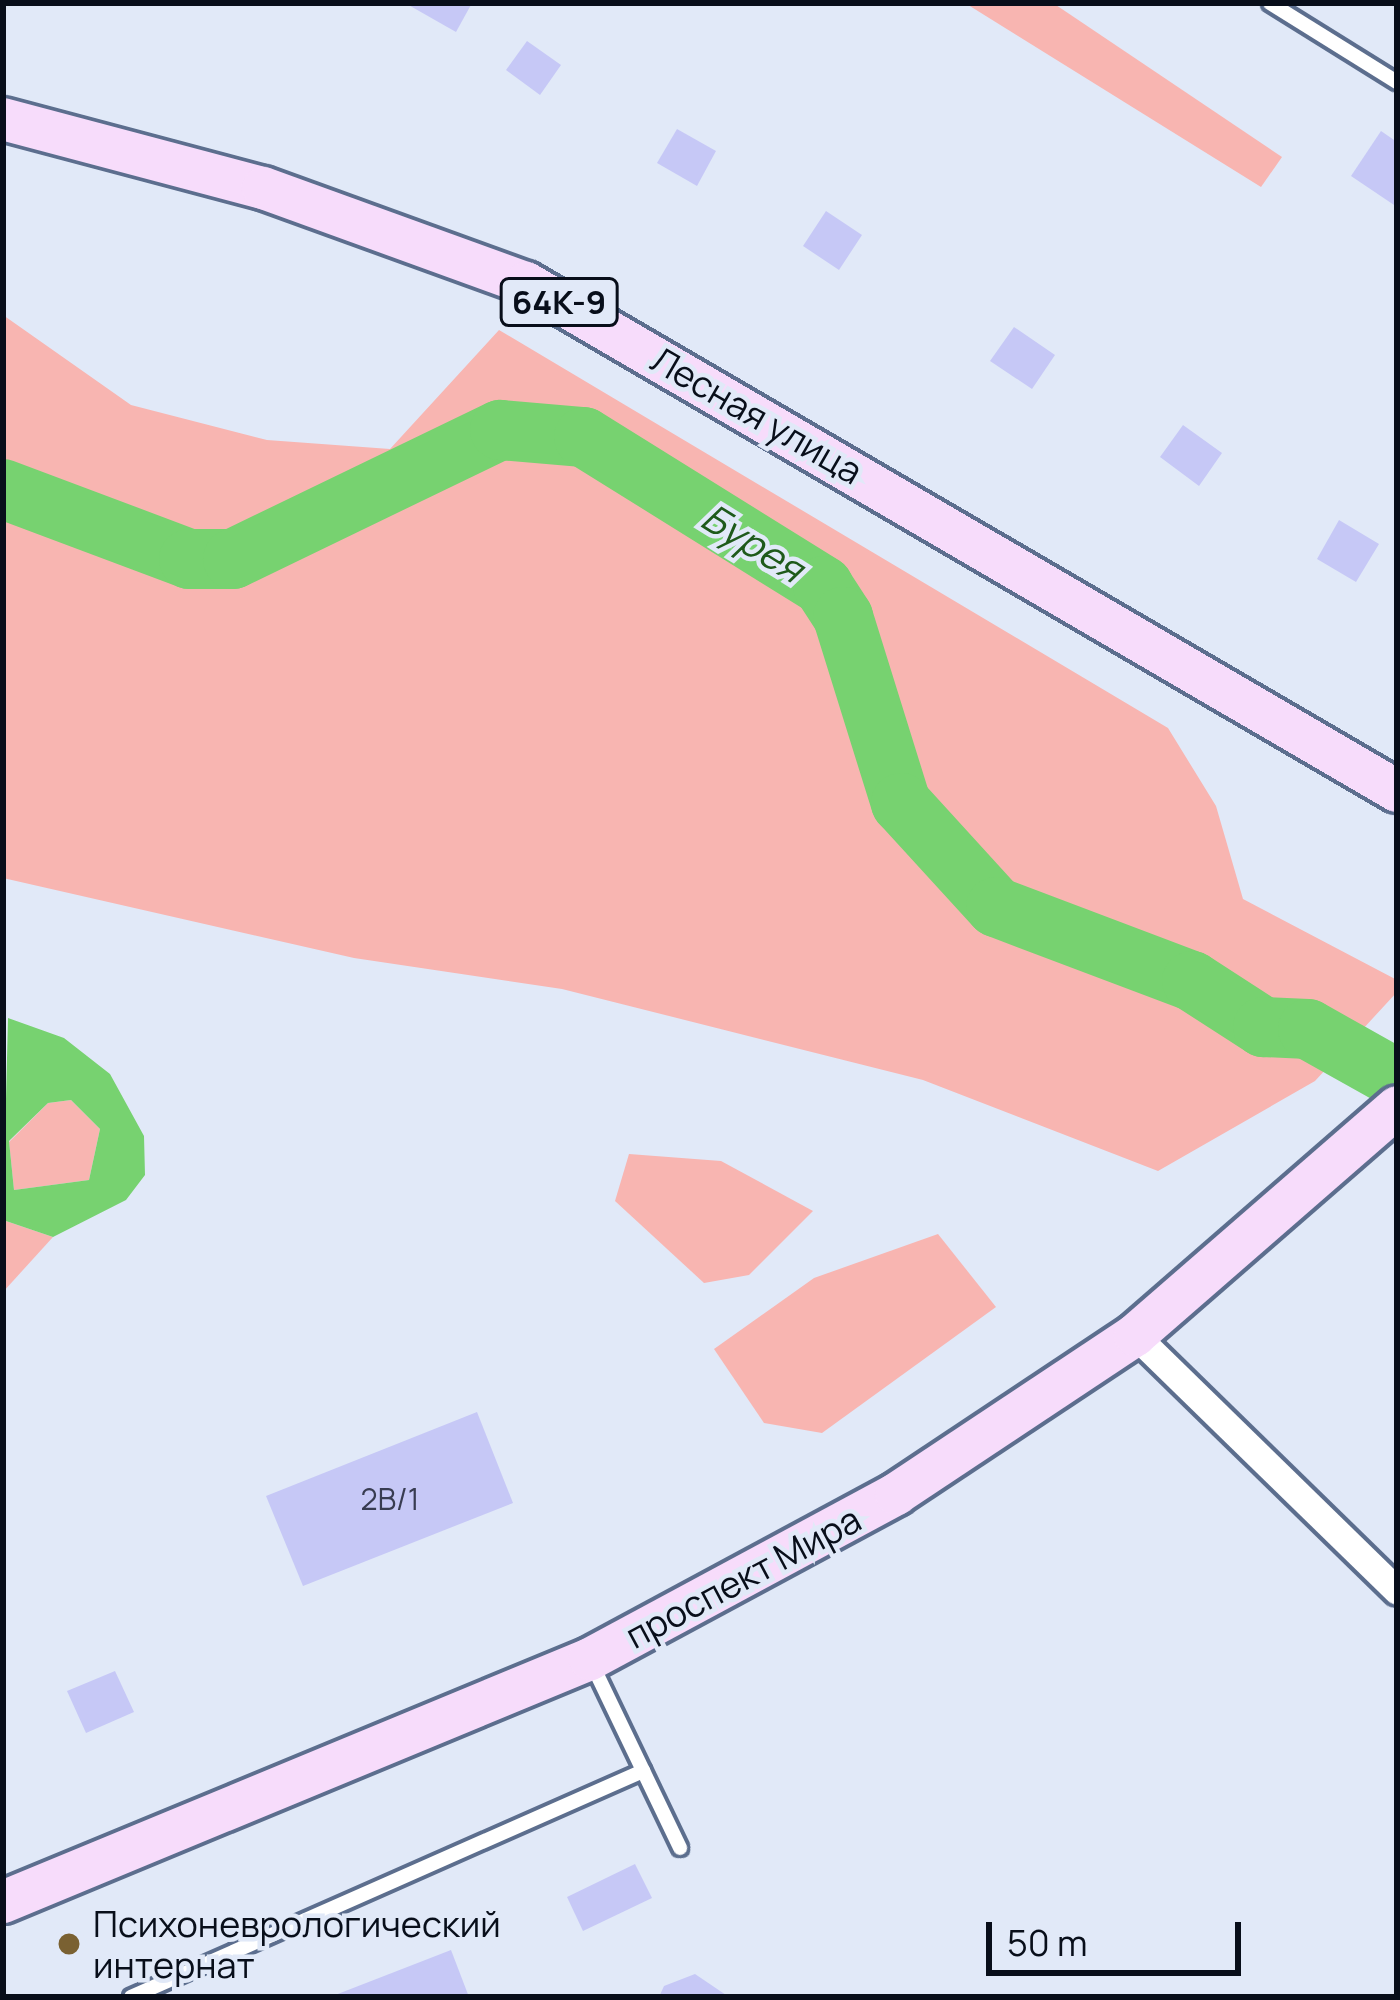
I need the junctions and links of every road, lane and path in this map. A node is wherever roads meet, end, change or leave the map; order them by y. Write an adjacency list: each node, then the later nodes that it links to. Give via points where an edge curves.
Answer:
1 (1270, 3): 2 (lane)
2 (1397, 82)
3 (3, 119): 4 (main road, Лесная улица / 64К-9, via 263,188 526,283)
4 (1355, 766): 5 (main road, Лесная улица / 64К-9); 6 (main road)
5 (1397, 791)
6 (1397, 810)
7 (1383, 1120): 8 (main road, проспект Мира)
8 (1135, 1335): 9 (street); 10 (main road, проспект Мира, via 896,1494)
9 (1397, 1591)
10 (590, 1659): 11 (lane); 13 (main road, проспект Мира)
11 (643, 1771): 12 (lane); 14 (lane)
12 (680, 1848)
13 (3, 1902)
14 (131, 1997)

